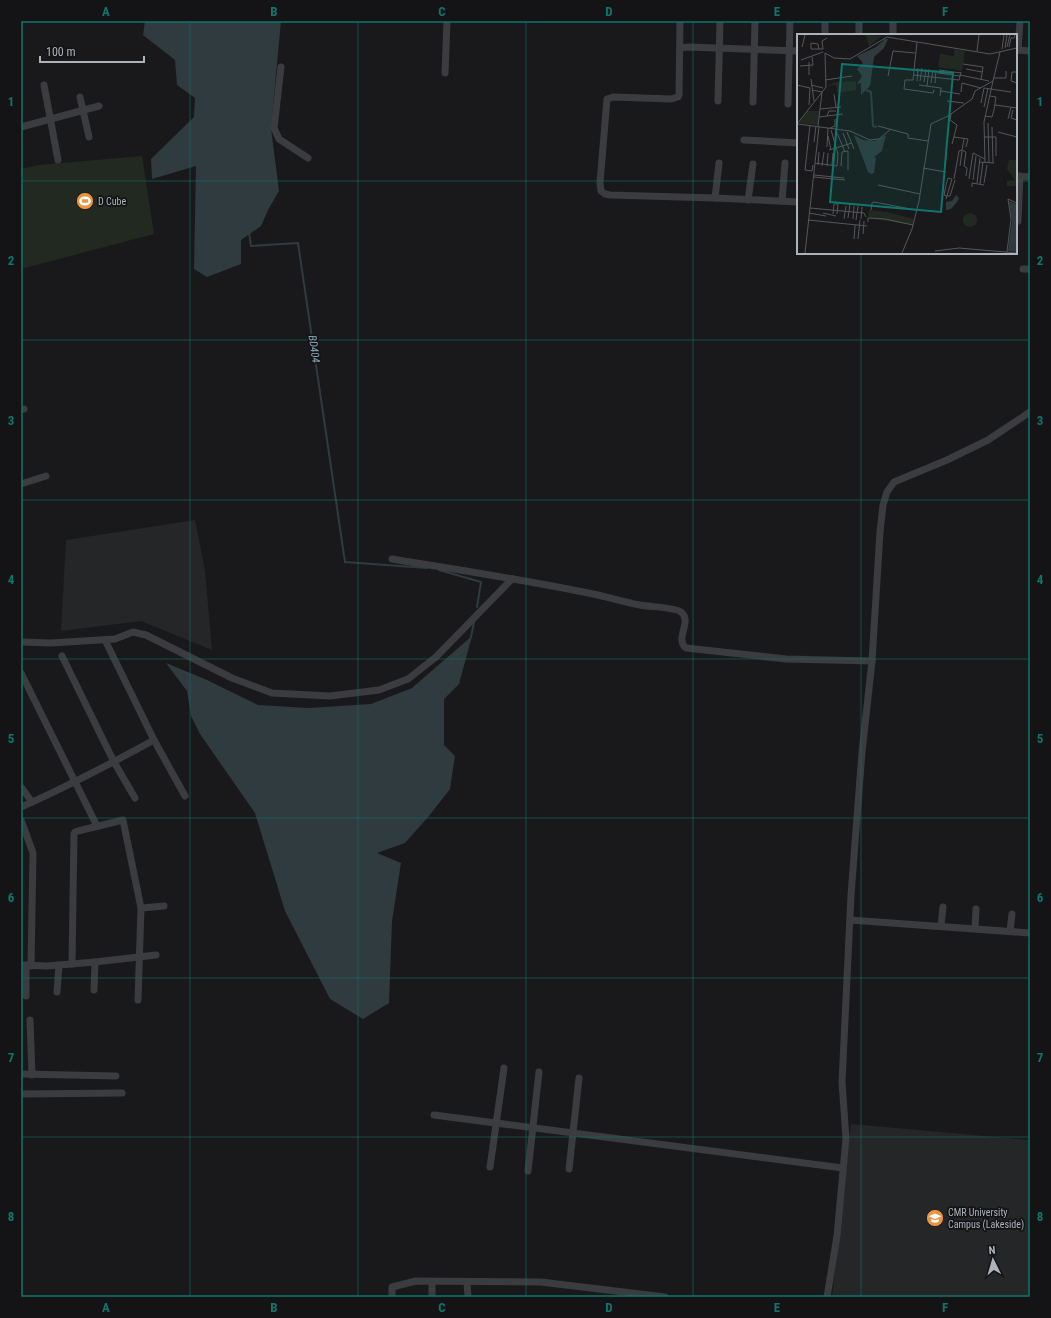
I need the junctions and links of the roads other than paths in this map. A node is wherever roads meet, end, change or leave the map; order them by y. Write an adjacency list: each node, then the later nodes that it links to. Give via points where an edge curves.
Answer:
1 (446, 21): 21 (street)
2 (680, 21): 13 (street)
3 (720, 21): 14 (street)
4 (755, 21): 15 (street)
5 (790, 21): 16 (street)
6 (825, 21): 10 (street)
7 (859, 21): 11 (street)
8 (893, 21): 12 (street)
9 (1020, 21): 17 (street)
10 (825, 34)
11 (859, 34)
12 (893, 34)
13 (680, 48): 14 (street); 41 (street, via 678,97 607,99 601,191 610,195)
14 (719, 48): 15 (street); 24 (street)
15 (755, 49): 16 (street); 25 (street)
16 (789, 50): 19 (street); 26 (street)
17 (1017, 50): 18 (street)
18 (1030, 50)
19 (797, 51)
20 (281, 67): 34 (street, via 274,128 279,139)
21 (445, 73)
22 (44, 85): 29 (street)
23 (80, 97): 28 (street)
24 (718, 101)
25 (753, 102)
26 (788, 104)
27 (99, 106): 28 (street)
28 (84, 110): 29 (street); 31 (street)
29 (50, 119): 30 (street); 35 (street)
30 (21, 127)
31 (89, 137)
32 (744, 140): 33 (street)
33 (797, 143)
34 (308, 158)
35 (58, 160)
36 (719, 163): 41 (street)
37 (785, 163): 43 (street)
38 (752, 164): 42 (street)
39 (1018, 176): 40 (street); 45 (street)
40 (1030, 177)
41 (715, 198): 42 (street)
42 (748, 200): 43 (street)
43 (782, 201): 44 (street)
44 (797, 202)
45 (1018, 221)
46 (1030, 412): 54 (street, via 988,440 894,482 889,487 883,506 880,532)
47 (46, 476): 48 (street)
48 (21, 484)
49 (392, 559): 50 (street)
50 (512, 579): 51 (street, via 436,657 408,679 379,690 330,696 272,693 232,678 146,635 133,632 116,639); 54 (street, via 681,611 685,620 681,641 686,648 786,659)
51 (105, 640): 52 (street); 56 (street)
52 (21, 642)
53 (62, 656): 57 (street)
54 (872, 661): 71 (street, via 862,752)
55 (21, 673): 58 (street)
56 (154, 740): 57 (street); 60 (street)
57 (114, 762): 58 (street); 61 (street)
58 (75, 782): 62 (street); 65 (street)
59 (21, 786): 62 (street)
60 (185, 796)
61 (134, 798)
62 (32, 802): 63 (street)
63 (21, 807)
64 (21, 820): 81 (street, via 33,853)
65 (97, 826): 68 (street, via 123,820); 79 (street, via 78,830 74,834)
66 (164, 906): 68 (street)
67 (943, 907): 72 (street)
68 (141, 908): 77 (street)
69 (976, 909): 73 (street)
70 (1012, 914): 74 (street)
71 (850, 920): 72 (street); 100 (street, via 842,1082 846,1138)
72 (941, 926): 73 (street)
73 (975, 928): 74 (street)
74 (1010, 931): 75 (street)
75 (1030, 933)
76 (156, 955): 77 (street)
77 (139, 956): 78 (street); 85 (street)
78 (94, 962): 79 (street); 82 (street)
79 (72, 964): 80 (street)
80 (59, 965): 81 (street); 83 (street)
81 (26, 966): 84 (street)
82 (94, 990)
83 (58, 992)
84 (26, 996)
85 (138, 1000)
86 (30, 1020): 90 (street)
87 (504, 1068): 96 (street)
88 (539, 1072): 97 (street)
89 (21, 1074): 90 (street)
90 (32, 1075): 91 (street)
91 (116, 1076)
92 (579, 1078): 98 (street)
93 (21, 1094): 94 (street)
94 (122, 1094)
95 (434, 1115): 96 (street)
96 (496, 1123): 97 (street); 99 (street)
97 (533, 1128): 98 (street); 102 (street)
98 (573, 1133): 100 (street); 101 (street)
99 (490, 1167)
100 (843, 1168): 109 (street, via 837,1236)
101 (569, 1169)
102 (528, 1171)
103 (432, 1282): 104 (street); 105 (street, via 416,1281 392,1287); 106 (street)
104 (467, 1282): 107 (street); 108 (street, via 541,1282)
105 (392, 1297)
106 (432, 1297)
107 (468, 1297)
108 (665, 1297)
109 (827, 1297)

